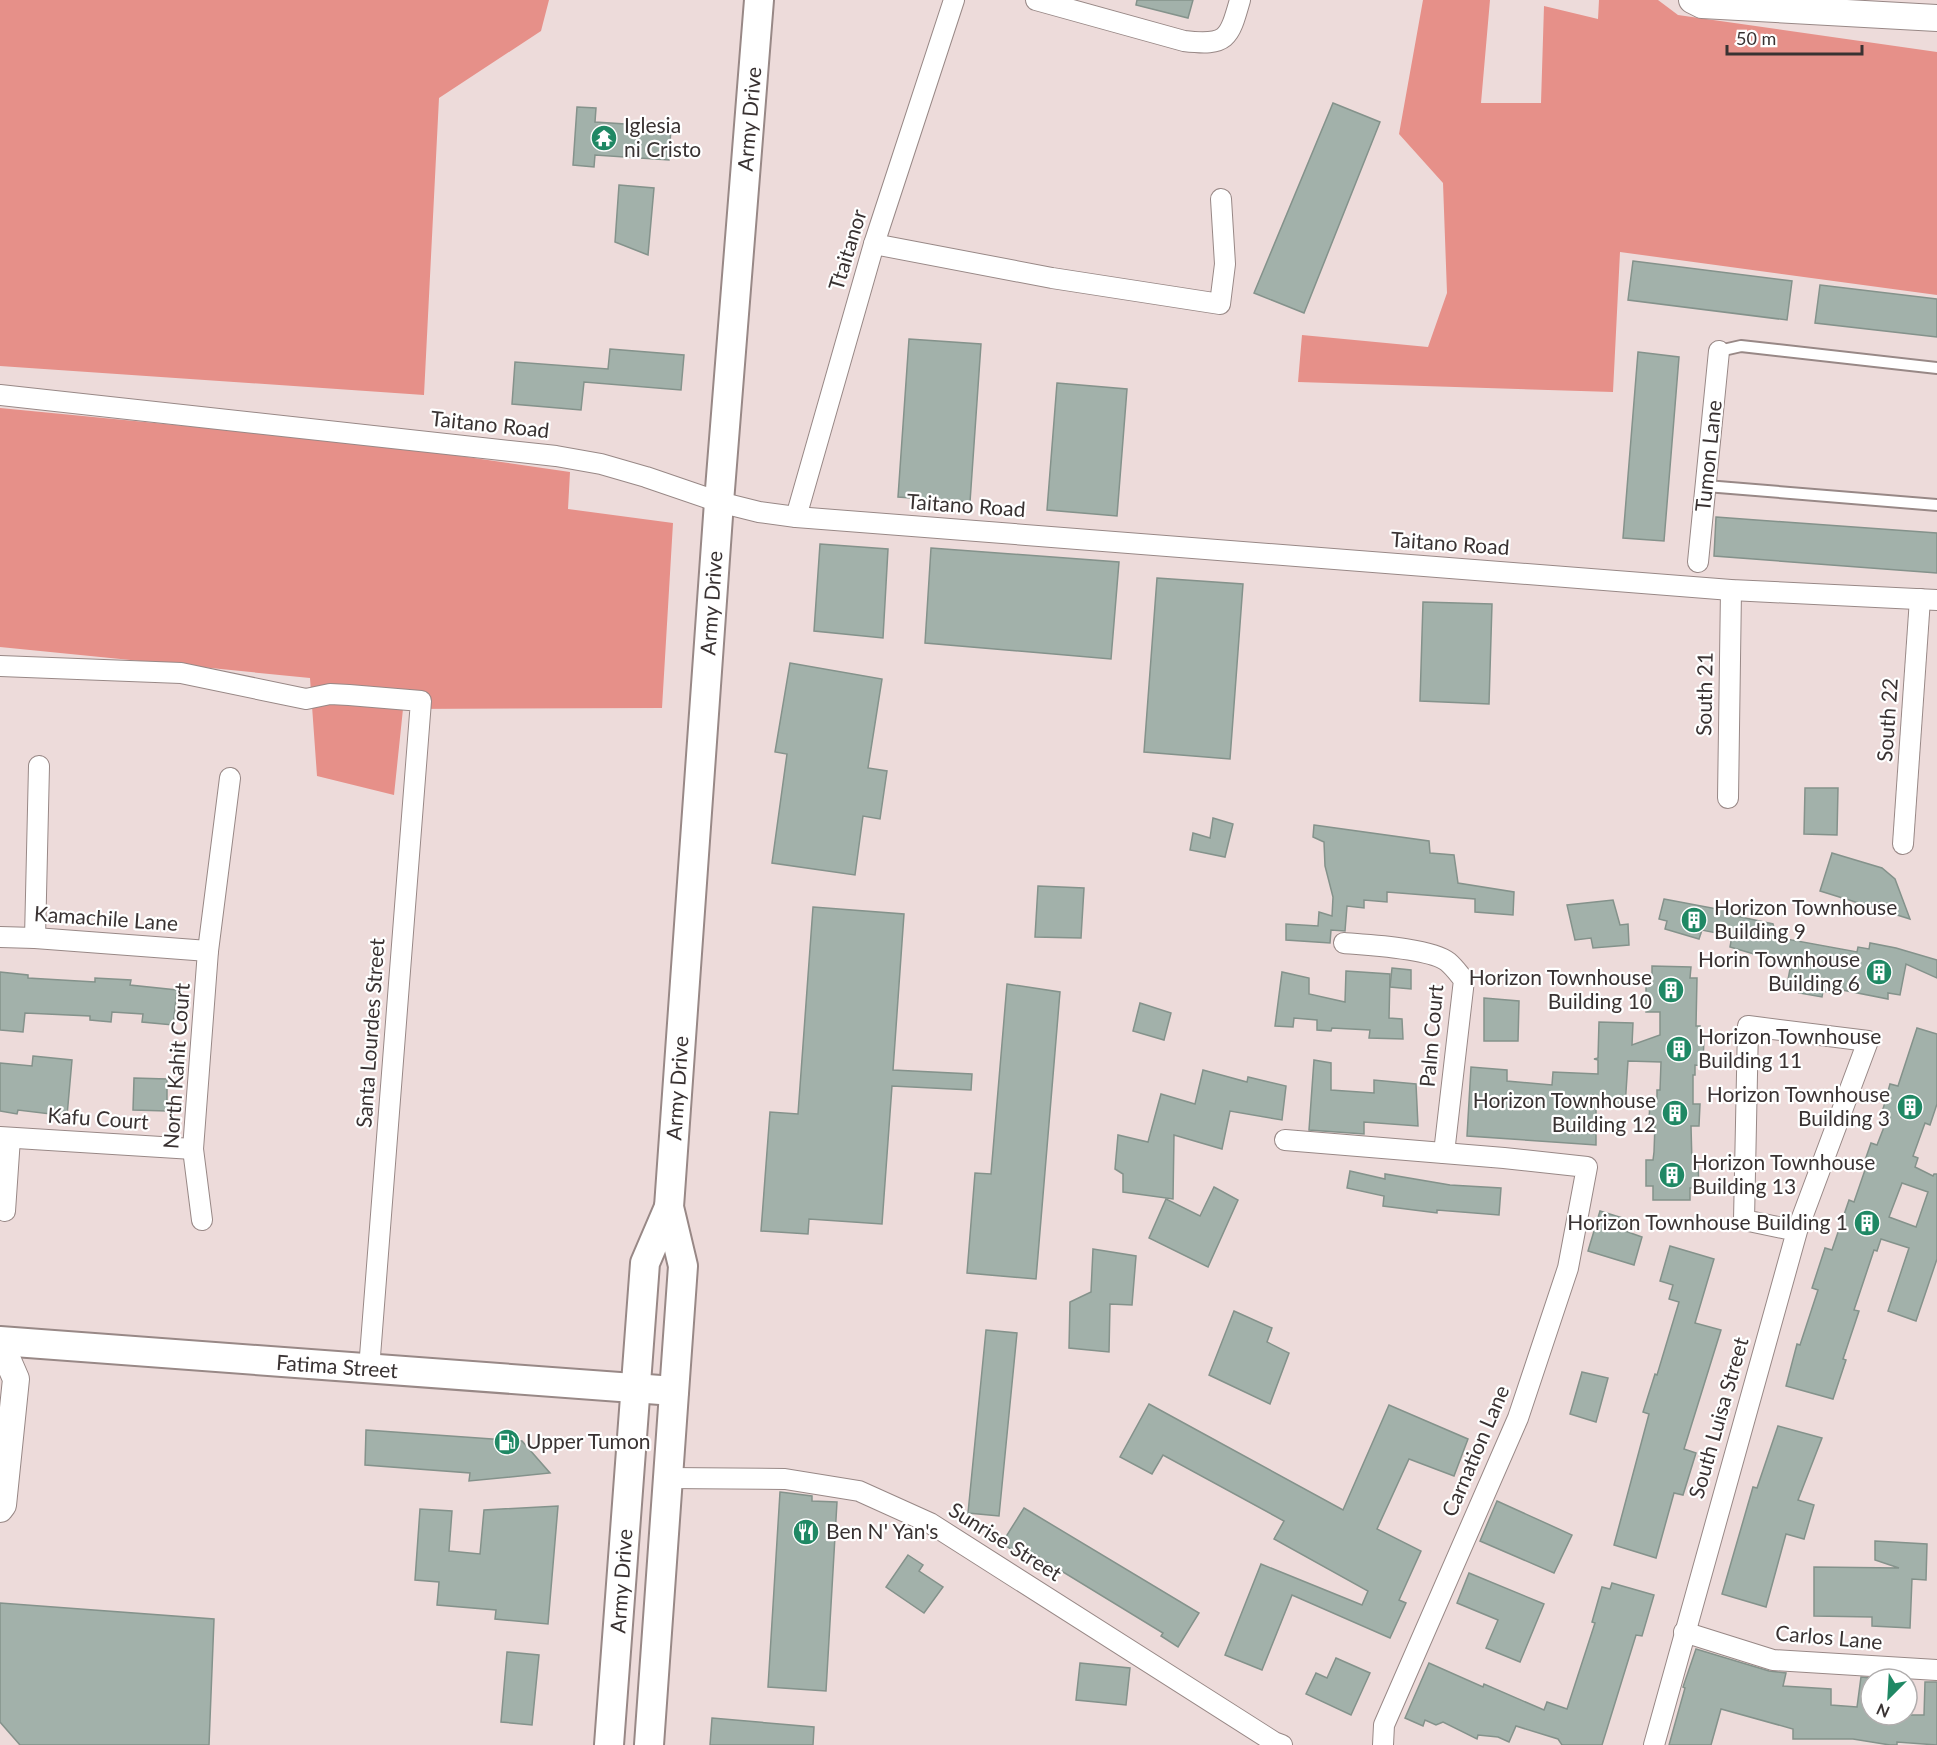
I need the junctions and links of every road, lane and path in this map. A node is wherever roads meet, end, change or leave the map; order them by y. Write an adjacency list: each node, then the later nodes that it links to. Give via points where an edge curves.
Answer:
1 (759, 0): 13 (main road, Army Drive)
2 (954, 0): 8 (street, Ttaitanor)
3 (1036, 0): 4 (street, via 1201,43 1227,36)
4 (1240, 0)
5 (1692, 0): 6 (street, via 1702,5)
6 (1937, 18)
7 (1221, 199): 8 (street, via 1225,264 1220,304 1042,277)
8 (874, 244): 15 (street, Ttaitanor)
9 (1719, 351): 10 (lane, via 1741,346); 12 (street, Tumon Lane)
10 (1937, 368)
11 (0, 395): 13 (street, Taitano Road, via 556,456 612,467)
12 (1706, 486): 14 (lane); 16 (street, Tumon Lane)
13 (719, 502): 15 (street, Taitano Road); 32 (main road, Army Drive)
14 (1937, 505)
15 (796, 517): 17 (street, Taitano Road)
16 (1698, 562)
17 (1731, 590): 18 (street, Taitano Road); 22 (street, South 21)
18 (1929, 600): 23 (street, South 22)
19 (0, 666): 37 (street, Santa Lourdes Street, via 181,673 306,699 349,694 421,701)
20 (39, 766): 25 (street)
21 (230, 778): 27 (street, North Kahit Court)
22 (1728, 798)
23 (1903, 844)
24 (0, 937): 25 (street, Kamachile Lane)
25 (35, 938): 27 (street, Kamachile Lane)
26 (1344, 943): 31 (street, Palm Court, via 1431,954 1447,961 1464,980)
27 (208, 951): 30 (street, North Kahit Court)
28 (5, 1137): 30 (street, Kafu Court); 33 (street)
29 (1285, 1140): 31 (street)
30 (194, 1149): 34 (street, North Kahit Court)
31 (1444, 1152): 47 (street, Carnation Lane, via 1587,1167 1568,1268 1518,1418 1384,1725)
32 (669, 1207): 38 (main road, Army Drive, via 645,1263); 39 (main road, Army Drive, via 682,1266)
33 (5, 1210)
34 (202, 1220)
35 (1799, 1225): 35 (street, South Luisa Street, via 1868,1041 1748,1026 1744,1220); 42 (street, South Luisa Street)
36 (0, 1342): 37 (main road, Fatima Street); 41 (street, via 16,1379)
37 (369, 1369): 38 (main road, Fatima Street)
38 (636, 1389): 39 (main road, Fatima Street); 45 (main road, Army Drive)
39 (674, 1391): 40 (main road, Army Drive)
40 (668, 1478): 44 (street, Sunrise Street, via 785,1479 859,1491 930,1523); 46 (main road, Army Drive)
41 (0, 1509)
42 (1684, 1632): 43 (street, Carlos Lane, via 1773,1660); 48 (street, South Luisa Street)
43 (1937, 1670)
44 (1276, 1744)
45 (609, 1745)
46 (649, 1745)
47 (1383, 1745)
48 (1654, 1745)

